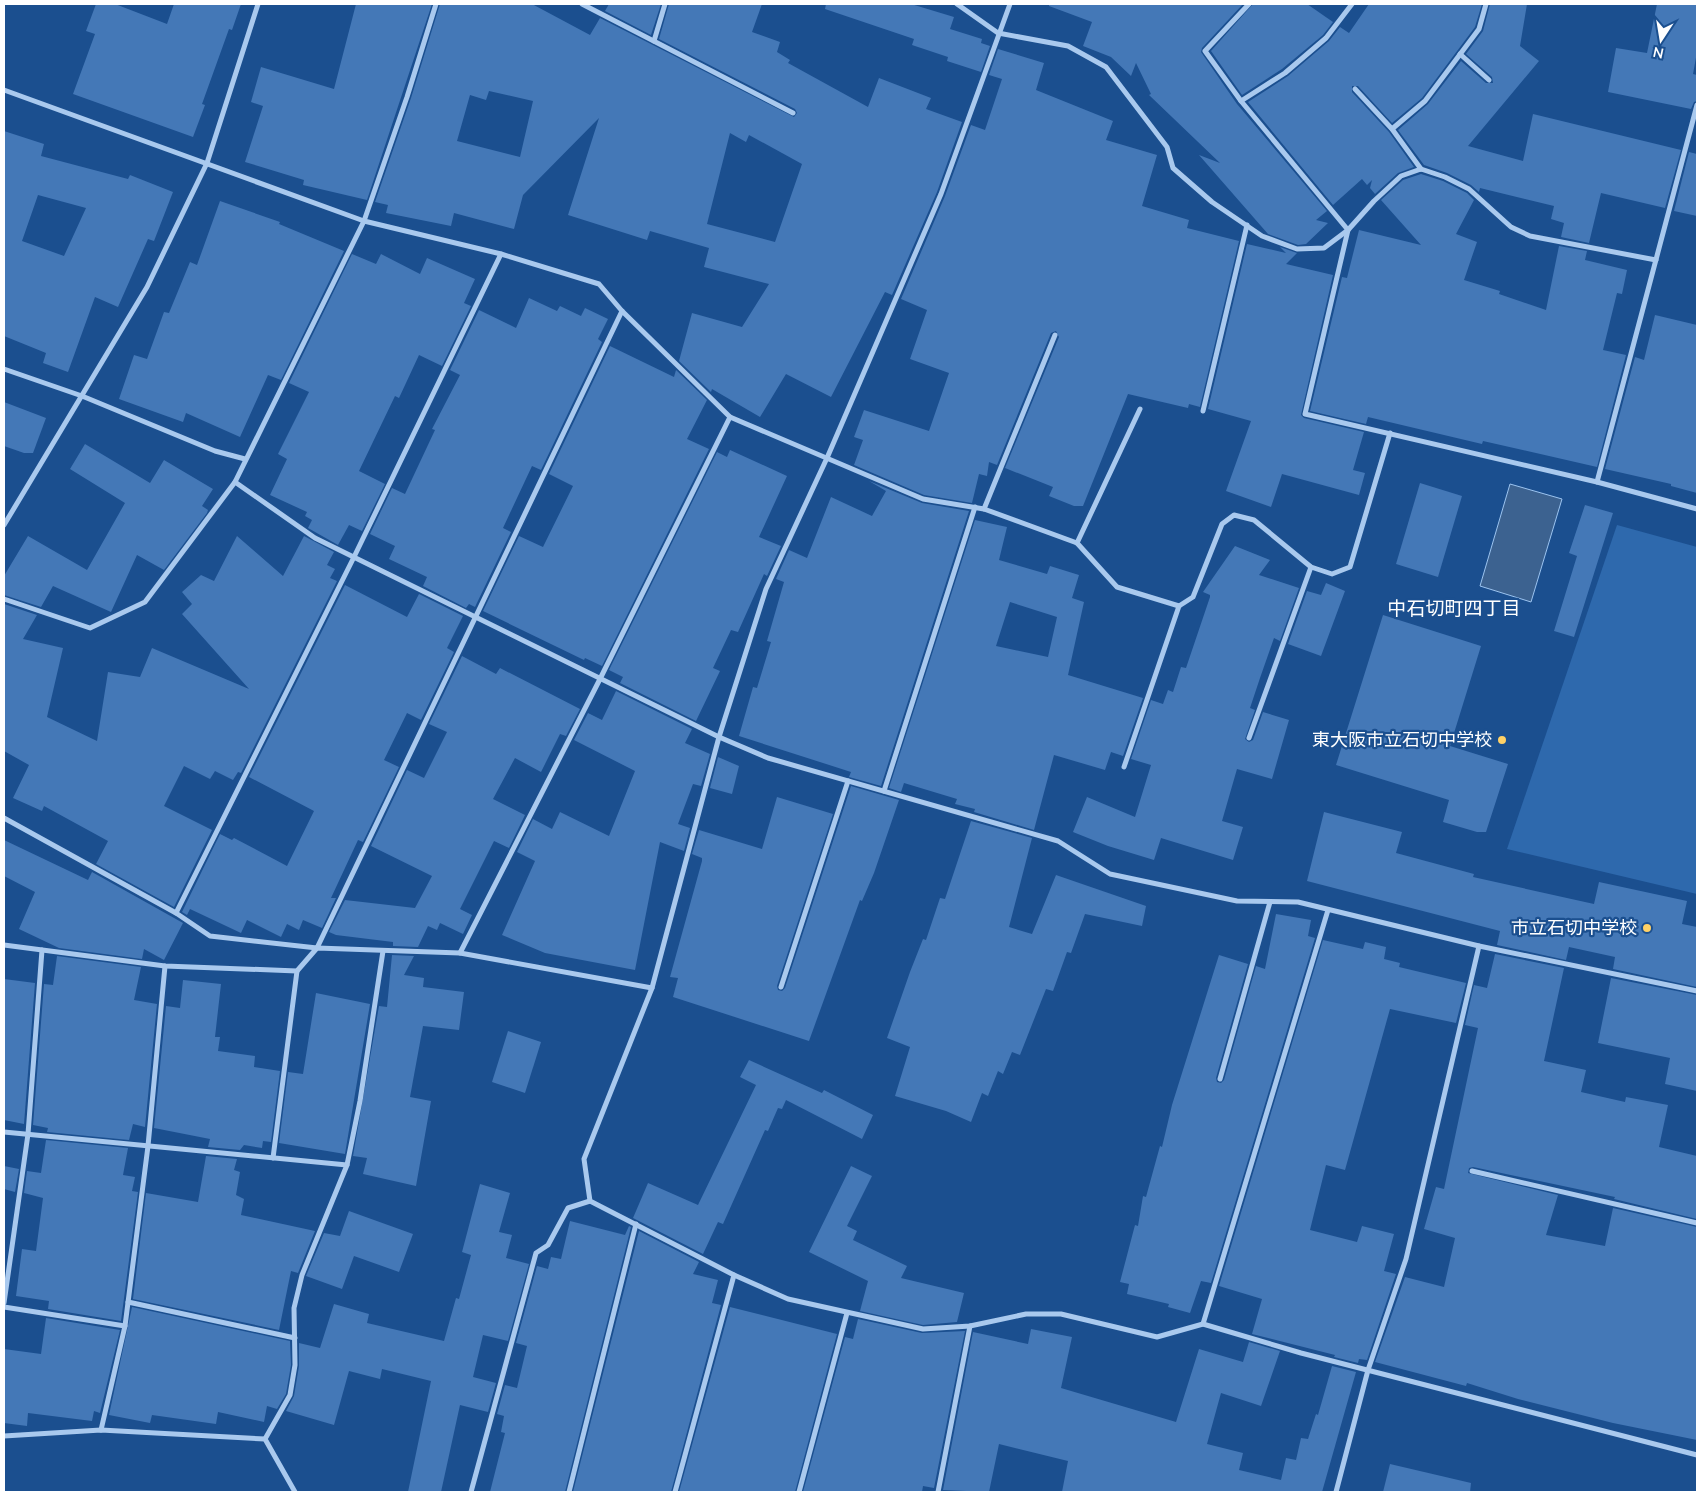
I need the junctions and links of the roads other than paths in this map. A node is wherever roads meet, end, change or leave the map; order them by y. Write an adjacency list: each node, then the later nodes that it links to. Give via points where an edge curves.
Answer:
1 (258, 4): 20 (street)
2 (436, 4): 22 (street)
3 (582, 4): 11 (street)
4 (665, 4): 11 (street)
5 (957, 4): 10 (street)
6 (1010, 4): 10 (street)
7 (1249, 4): 16 (street, via 1205,51)
8 (1352, 4): 16 (street, via 1326,38 1285,73)
9 (1486, 4): 12 (street, via 1479,29)
10 (998, 33): 23 (street, via 1068,46 1106,67 1167,147 1173,168 1212,202); 35 (street, via 941,194)
11 (654, 41): 18 (street)
12 (1460, 54): 13 (street); 19 (street, via 1425,101)
13 (1489, 80)
14 (1355, 89): 19 (street)
15 (4, 90): 20 (street)
16 (1241, 102): 24 (street)
17 (1697, 105): 26 (street)
18 (793, 113)
19 (1392, 129): 21 (street)
20 (207, 162): 22 (street); 30 (street, via 148,287)
21 (1421, 169): 24 (street, via 1401,176); 26 (street, via 1468,190 1511,227 1530,236)
22 (364, 221): 25 (street); 36 (street)
23 (1247, 226): 24 (street, via 1262,236 1297,249 1324,248); 32 (street)
24 (1348, 230): 34 (street, via 1305,414)
25 (500, 254): 27 (street, via 599,284); 44 (street)
26 (1656, 260): 38 (street)
27 (622, 311): 33 (street); 48 (street)
28 (1055, 335): 41 (street)
29 (4, 369): 30 (street)
30 (82, 396): 36 (street, via 215,451); 42 (street)
31 (1140, 409): 43 (street)
32 (1203, 410)
33 (730, 417): 35 (street); 49 (street)
34 (1390, 433): 38 (street); 45 (street, via 1350,567 1332,574)
35 (827, 458): 39 (street, via 923,499); 50 (street, via 766,589)
36 (245, 459): 37 (street)
37 (235, 482): 44 (street, via 315,538); 46 (street, via 145,602 90,628)
38 (1597, 482): 40 (street)
39 (975, 507): 41 (street); 54 (street)
40 (1697, 508)
41 (984, 509): 43 (street)
42 (4, 525)
43 (1077, 543): 47 (street, via 1117,587)
44 (354, 557): 48 (street); 58 (street)
45 (1311, 567): 47 (street, via 1254,520 1234,515 1222,524 1192,597); 51 (street)
46 (4, 599)
47 (1179, 606): 52 (street)
48 (475, 616): 49 (street); 61 (street)
49 (600, 679): 50 (street); 64 (street)
50 (719, 736): 53 (street, via 768,758); 68 (street)
51 (1249, 738)
52 (1124, 767)
53 (848, 781): 54 (street); 67 (street)
54 (884, 791): 56 (street, via 1058,841 1110,874 1236,901)
55 (4, 818): 58 (street)
56 (1270, 902): 57 (street, via 1298,902); 70 (street)
57 (1328, 910): 60 (street); 84 (street)
58 (176, 913): 61 (street, via 210,936)
59 (4, 945): 62 (street)
60 (1478, 946): 69 (street); 88 (street, via 1406,1259)
61 (317, 948): 63 (street); 66 (street)
62 (42, 950): 65 (street); 72 (street)
63 (383, 951): 64 (street); 75 (street)
64 (460, 953): 68 (street)
65 (165, 966): 66 (street); 73 (street)
66 (297, 971): 74 (street)
67 (781, 987)
68 (652, 988): 77 (street, via 584,1159)
69 (1697, 990)
70 (1220, 1080)
71 (4, 1132): 72 (street)
72 (28, 1134): 73 (street); 82 (street)
73 (148, 1146): 74 (street); 81 (street)
74 (273, 1158): 75 (street)
75 (347, 1165): 87 (street, via 302,1275 294,1308)
76 (1472, 1171): 79 (street)
77 (590, 1201): 78 (street); 94 (street, via 568,1208 548,1245 536,1253)
78 (636, 1224): 80 (street); 95 (street)
79 (1697, 1224)
80 (734, 1275): 83 (street, via 788,1299); 96 (street)
81 (128, 1302): 85 (street); 87 (street)
82 (4, 1305): 85 (street)
83 (847, 1313): 86 (street, via 923,1329); 97 (street)
84 (1202, 1324): 86 (street, via 1157,1336 1062,1314 1026,1314); 88 (street)
85 (125, 1326): 89 (street)
86 (970, 1326): 98 (street)
87 (295, 1338): 91 (street, via 290,1395)
88 (1368, 1370): 92 (street); 99 (street)
89 (101, 1430): 90 (street); 91 (street)
90 (4, 1436)
91 (265, 1439): 93 (street)
92 (1697, 1455)
93 (295, 1492)
94 (471, 1492)
95 (569, 1492)
96 (675, 1492)
97 (799, 1492)
98 (938, 1492)
99 (1336, 1492)

